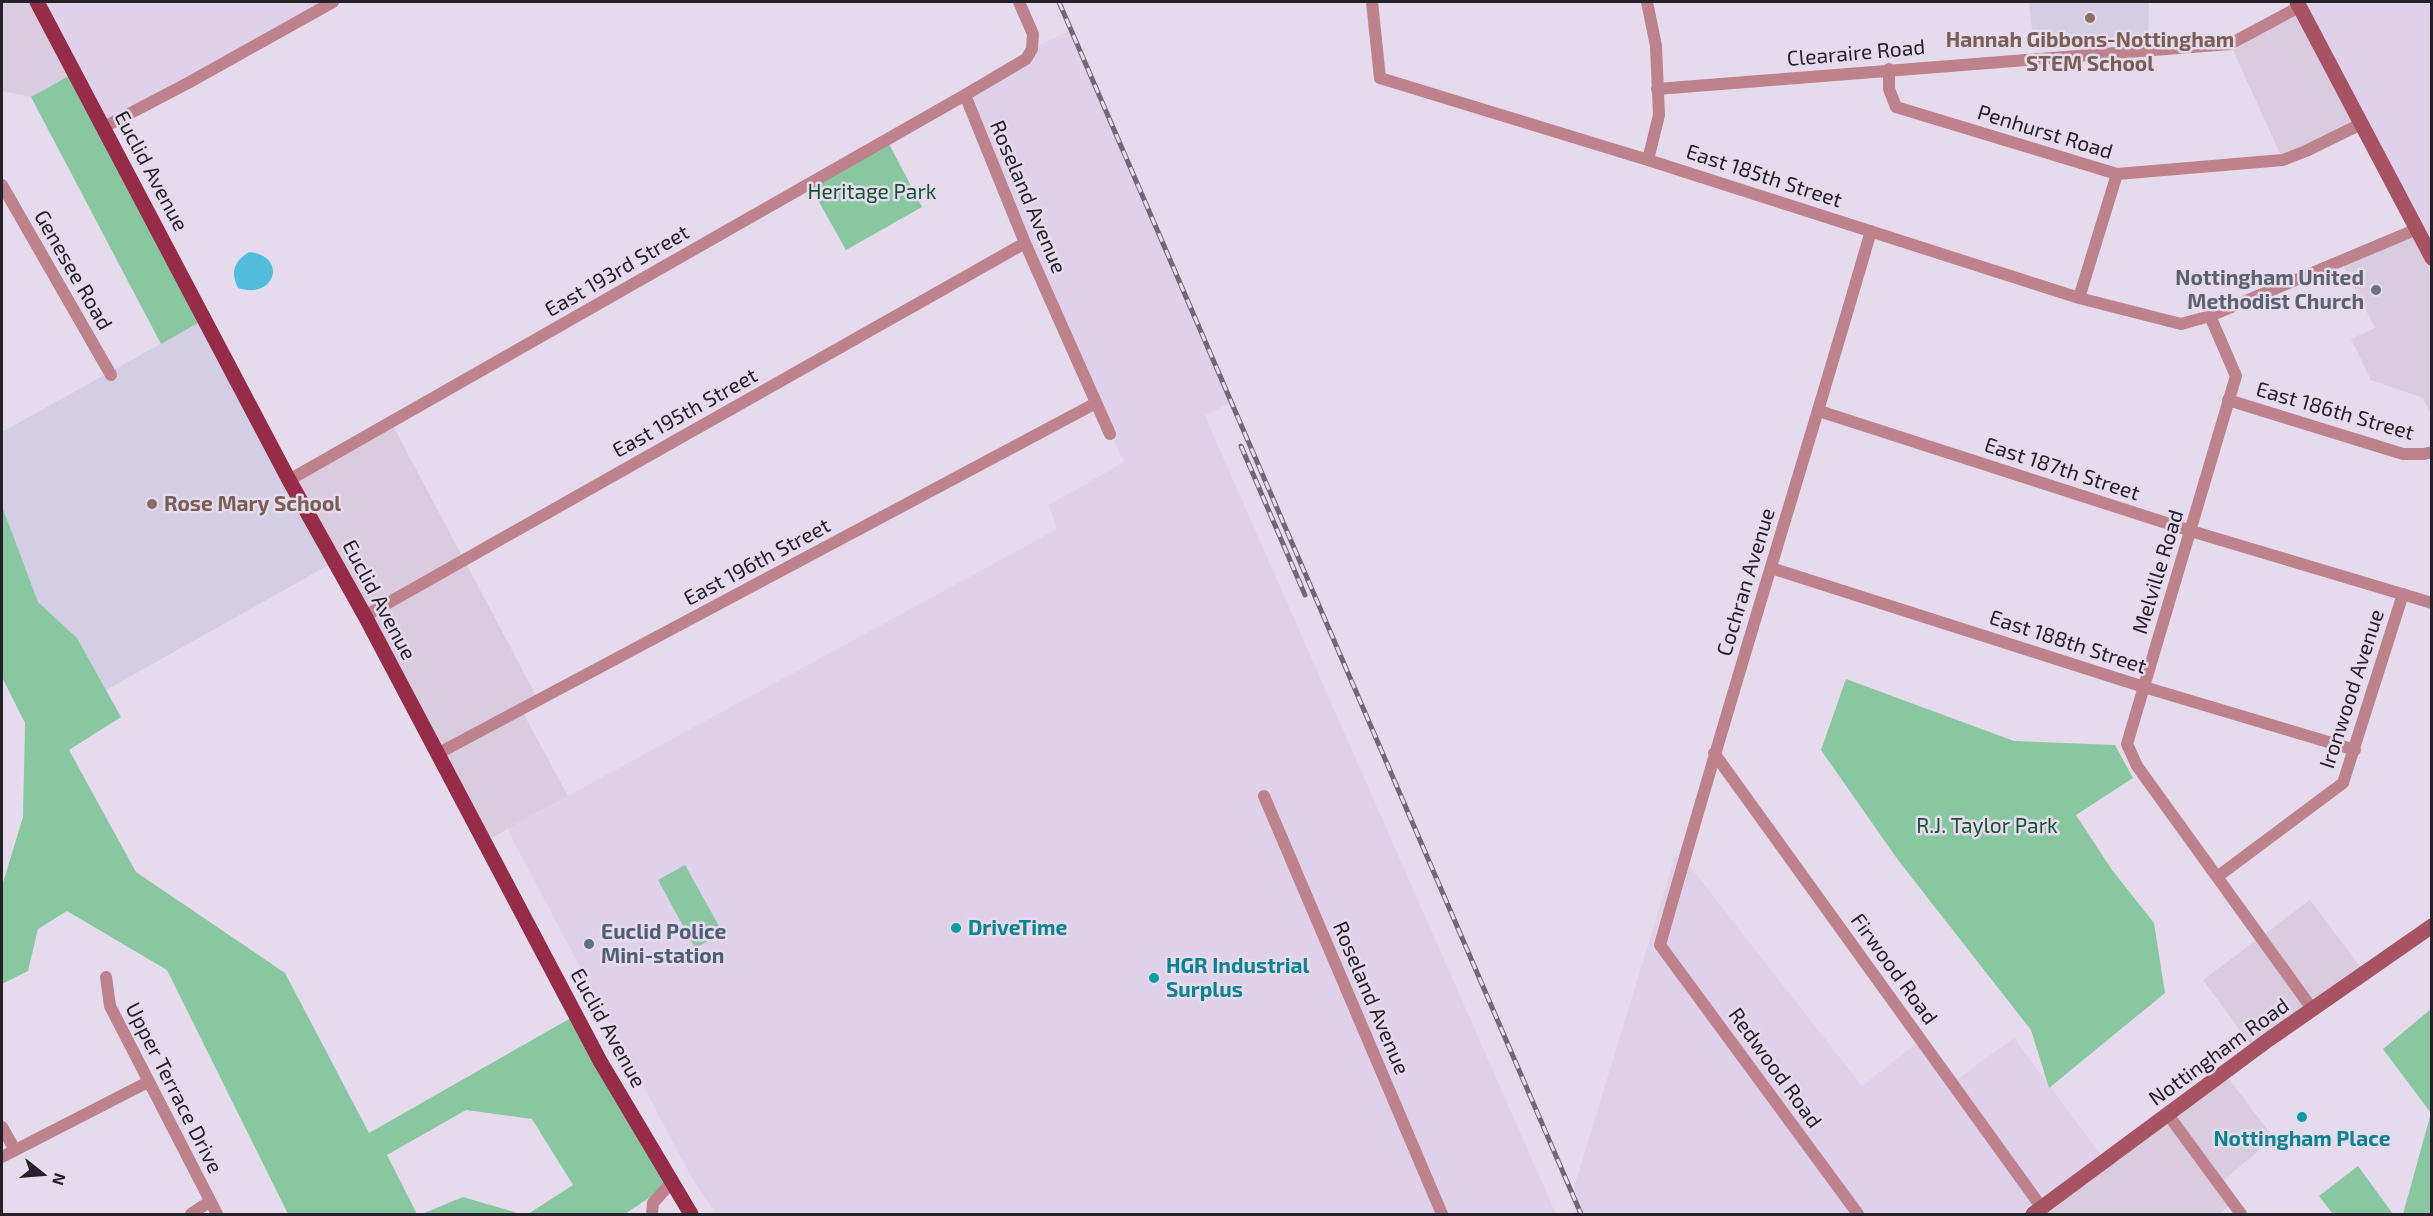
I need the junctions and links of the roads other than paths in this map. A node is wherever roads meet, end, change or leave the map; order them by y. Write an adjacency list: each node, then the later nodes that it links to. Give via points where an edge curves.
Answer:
1 (37, 2): 11 (main road, Euclid Avenue)
2 (333, 2): 11 (street)
3 (1018, 2): 9 (street, via 1033,34 1032,49 1026,59)
4 (1372, 2): 12 (street, East 185th Street, via 1380,78)
5 (1647, 2): 8 (street, via 1656,46)
6 (2298, 4): 7 (street, Clearaire Road, via 2230,44); 10 (street)
7 (1889, 69): 8 (street, Clearaire Road); 13 (street, Penhurst Road, via 1889,89 1896,107)
8 (1657, 89): 12 (street, via 1659,114)
9 (965, 95): 17 (street, Roseland Avenue); 27 (street, East 193rd Street)
10 (2361, 124): 13 (street, Penhurst Road, via 2283,160); 15 (street)
11 (104, 126): 27 (main road, Euclid Avenue)
12 (1648, 160): 16 (street, East 185th Street)
13 (2117, 174): 19 (street)
14 (2, 185): 21 (street, Genesee Road)
15 (2417, 229): 18 (street); 20 (street)
16 (1871, 231): 19 (street, East 185th Street); 24 (street, Cochran Avenue)
17 (1024, 243): 23 (street, Roseland Avenue); 32 (street, East 195th Street)
18 (2432, 258)
19 (2079, 298): 20 (street, East 185th Street, via 2181,324)
20 (2210, 316): 22 (street, Melville Road, via 2236,376)
21 (111, 375)
22 (2228, 400): 26 (street, East 186th Street, via 2403,454); 28 (street, Melville Road)
23 (1096, 403): 25 (street, Roseland Avenue); 36 (street, East 196th Street)
24 (1819, 411): 28 (street, East 187th Street); 29 (street, Cochran Avenue)
25 (1110, 434)
26 (2432, 452)
27 (289, 480): 32 (main road, Euclid Avenue)
28 (2191, 531): 30 (street, East 187th Street); 33 (street, Melville Road)
29 (1771, 568): 33 (street, East 188th Street); 35 (street, Cochran Avenue)
30 (2403, 594): 31 (street, East 187th Street); 34 (street, Ironwood Avenue)
31 (2432, 603)
32 (365, 616): 36 (main road, Euclid Avenue)
33 (2144, 687): 34 (street, East 188th Street); 38 (street, Melville Road, via 2127,744 2137,766)
34 (2355, 750): 38 (street, Ironwood Avenue, via 2343,783)
35 (1714, 753): 40 (street, Cochran Avenue); 50 (street, Firwood Road)
36 (437, 754): 48 (main road, Euclid Avenue, via 600,1061)
37 (1264, 796): 55 (street, Roseland Avenue)
38 (2217, 877): 42 (street, Melville Road)
39 (2432, 926): 42 (street, Nottingham Road)
40 (1660, 945): 56 (street, Redwood Road)
41 (106, 977): 43 (street, Upper Terrace Drive, via 110,1006)
42 (2313, 1010): 44 (street, Nottingham Road)
43 (148, 1082): 46 (street); 49 (street, Upper Terrace Drive)
44 (2169, 1116): 50 (street, Nottingham Road); 57 (street)
45 (2, 1126): 46 (street)
46 (15, 1150): 47 (street)
47 (2, 1157)
48 (671, 1183): 53 (street, via 653,1203); 54 (main road, Euclid Avenue)
49 (209, 1202): 51 (street); 52 (street, Upper Terrace Drive)
50 (2038, 1211)
51 (191, 1215)
52 (217, 1215)
53 (652, 1215)
54 (691, 1215)
55 (1442, 1215)
56 (1858, 1215)
57 (2241, 1215)

